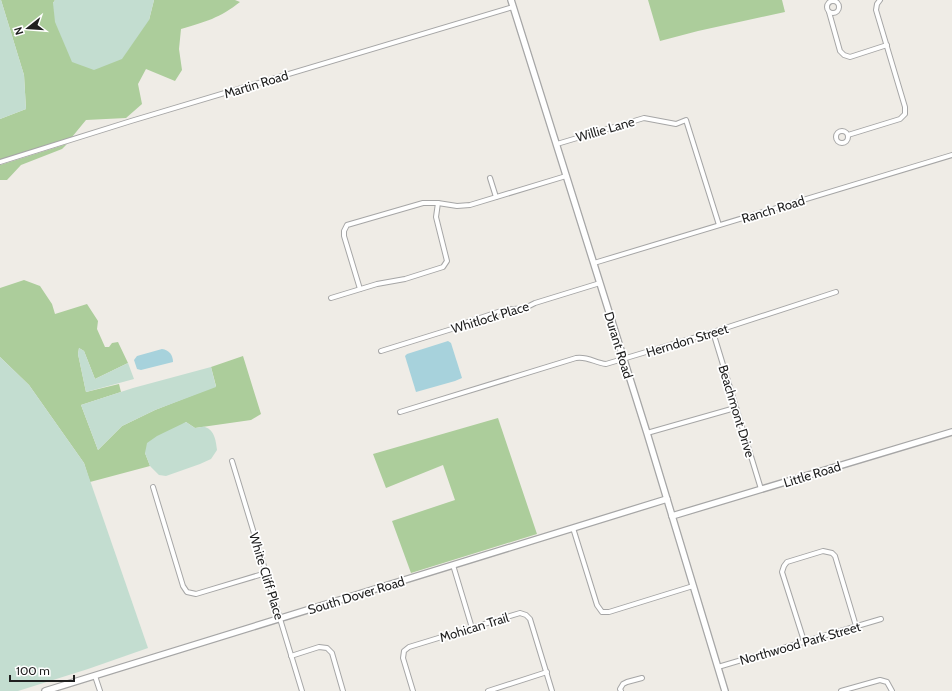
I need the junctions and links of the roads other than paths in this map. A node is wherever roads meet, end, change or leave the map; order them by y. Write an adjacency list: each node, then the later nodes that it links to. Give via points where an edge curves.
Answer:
1 (511, 0): 3 (street, Durant Road)
2 (880, 0): 5 (street, via 876,10)
3 (513, 7): 7 (street, Durant Road); 9 (street, Martin Road)
4 (829, 12): 5 (street, via 840,51 844,55 850,56)
5 (887, 46): 6 (street, via 906,107 905,114 900,119)
6 (848, 135)
7 (557, 144): 10 (street, Durant Road); 14 (street, Willie Lane, via 644,118 676,124 686,120)
8 (952, 155): 14 (street, Ranch Road)
9 (0, 162)
10 (566, 176): 12 (street); 15 (street, Durant Road)
11 (490, 178): 12 (street)
12 (496, 197): 13 (street, via 464,206)
13 (438, 203): 17 (street, via 436,217 447,261 443,267); 17 (street, via 423,203 345,227 344,236)
14 (719, 225): 15 (street, Ranch Road)
15 (594, 263): 16 (street, Durant Road)
16 (600, 283): 21 (street, Whitlock Place, via 525,308 504,310); 22 (street, Durant Road)
17 (360, 289): 19 (street)
18 (836, 292): 20 (street, Herndon Street)
19 (331, 298)
20 (713, 332): 22 (street, Herndon Street); 23 (street, Beachmont Drive)
21 (381, 351)
22 (623, 359): 24 (street, Herndon Street, via 606,364 589,358 576,358); 26 (street, Durant Road)
23 (735, 408): 26 (street); 29 (street, Beachmont Drive)
24 (400, 412)
25 (952, 432): 29 (street, Little Road)
26 (647, 433): 30 (street, Durant Road)
27 (232, 461): 34 (street, White Cliff Place)
28 (153, 487): 34 (street, via 187,592 196,594)
29 (761, 489): 31 (street, Little Road)
30 (667, 499): 31 (street, Durant Road); 32 (street, South Dover Road)
31 (672, 516): 35 (street, Durant Road)
32 (573, 528): 33 (street, South Dover Road); 35 (street, via 597,605 602,612 610,612)
33 (453, 565): 36 (street, South Dover Road); 39 (street)
34 (266, 573): 36 (street, White Cliff Place)
35 (693, 586): 42 (street, Durant Road)
36 (280, 619): 41 (street, White Cliff Place); 44 (street, South Dover Road)
37 (881, 619): 38 (street, Northwood Park Street)
38 (856, 626): 40 (street, Northwood Park Street); 40 (street, via 835,556 823,551 788,562 782,569)
39 (472, 628): 43 (street, Mohican Trail, via 520,613 526,615 530,619); 50 (street, Mohican Trail, via 409,647 404,651 403,658)
40 (804, 642): 42 (street, Northwood Park Street)
41 (291, 656): 48 (street, White Cliff Place); 49 (street, via 318,648 328,648 332,653)
42 (718, 667): 54 (street, Durant Road)
43 (546, 672): 51 (street); 52 (street, Mohican Trail)
44 (95, 676): 46 (street, South Dover Road); 47 (street)
45 (642, 678): 53 (street, via 623,684)
46 (45, 691)
47 (100, 691)
48 (302, 691)
49 (343, 691)
50 (413, 691)
51 (488, 691)
52 (552, 691)
53 (621, 691)
54 (725, 691)
55 (842, 691): 56 (street, via 880,680 887,682)
56 (892, 691)

